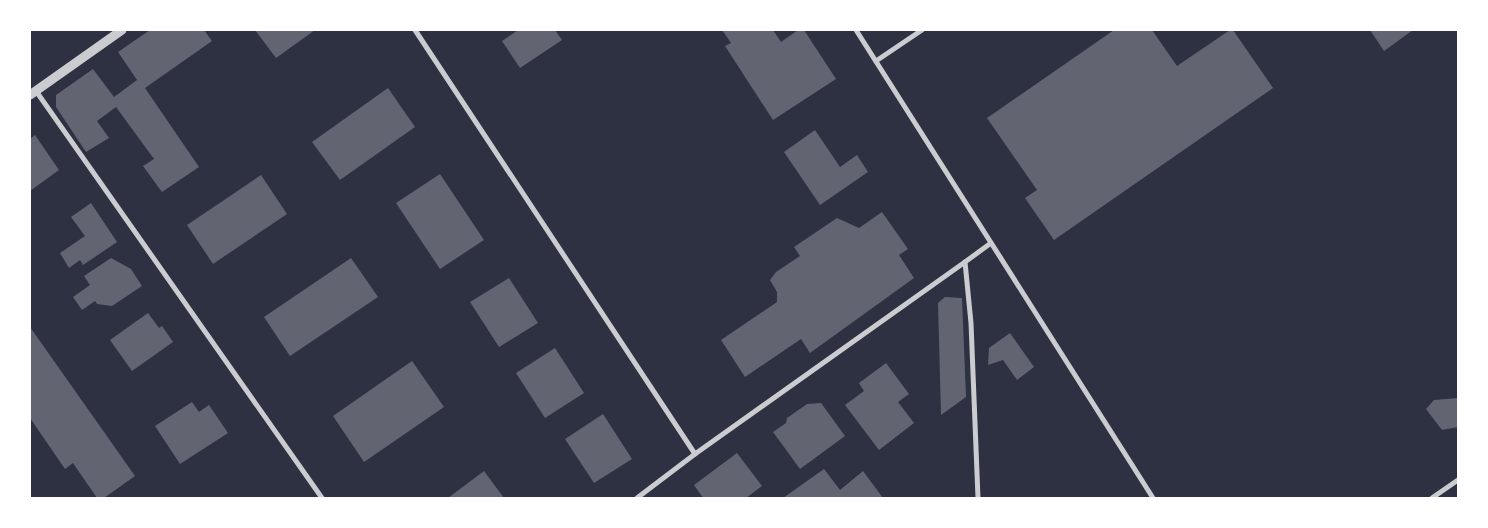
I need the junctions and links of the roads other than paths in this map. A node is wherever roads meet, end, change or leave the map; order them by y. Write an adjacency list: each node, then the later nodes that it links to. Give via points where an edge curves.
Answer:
1 (122, 30): 6 (street)
2 (415, 30): 9 (street)
3 (856, 30): 5 (street)
4 (922, 30): 5 (street)
5 (876, 61): 7 (street)
6 (33, 93): 11 (street)
7 (991, 244): 8 (street); 14 (street)
8 (965, 262): 9 (street); 13 (street, via 971,324)
9 (695, 454): 12 (street)
10 (1458, 480): 15 (street)
11 (322, 498)
12 (637, 498)
13 (978, 498)
14 (1153, 498)
15 (1432, 498)

